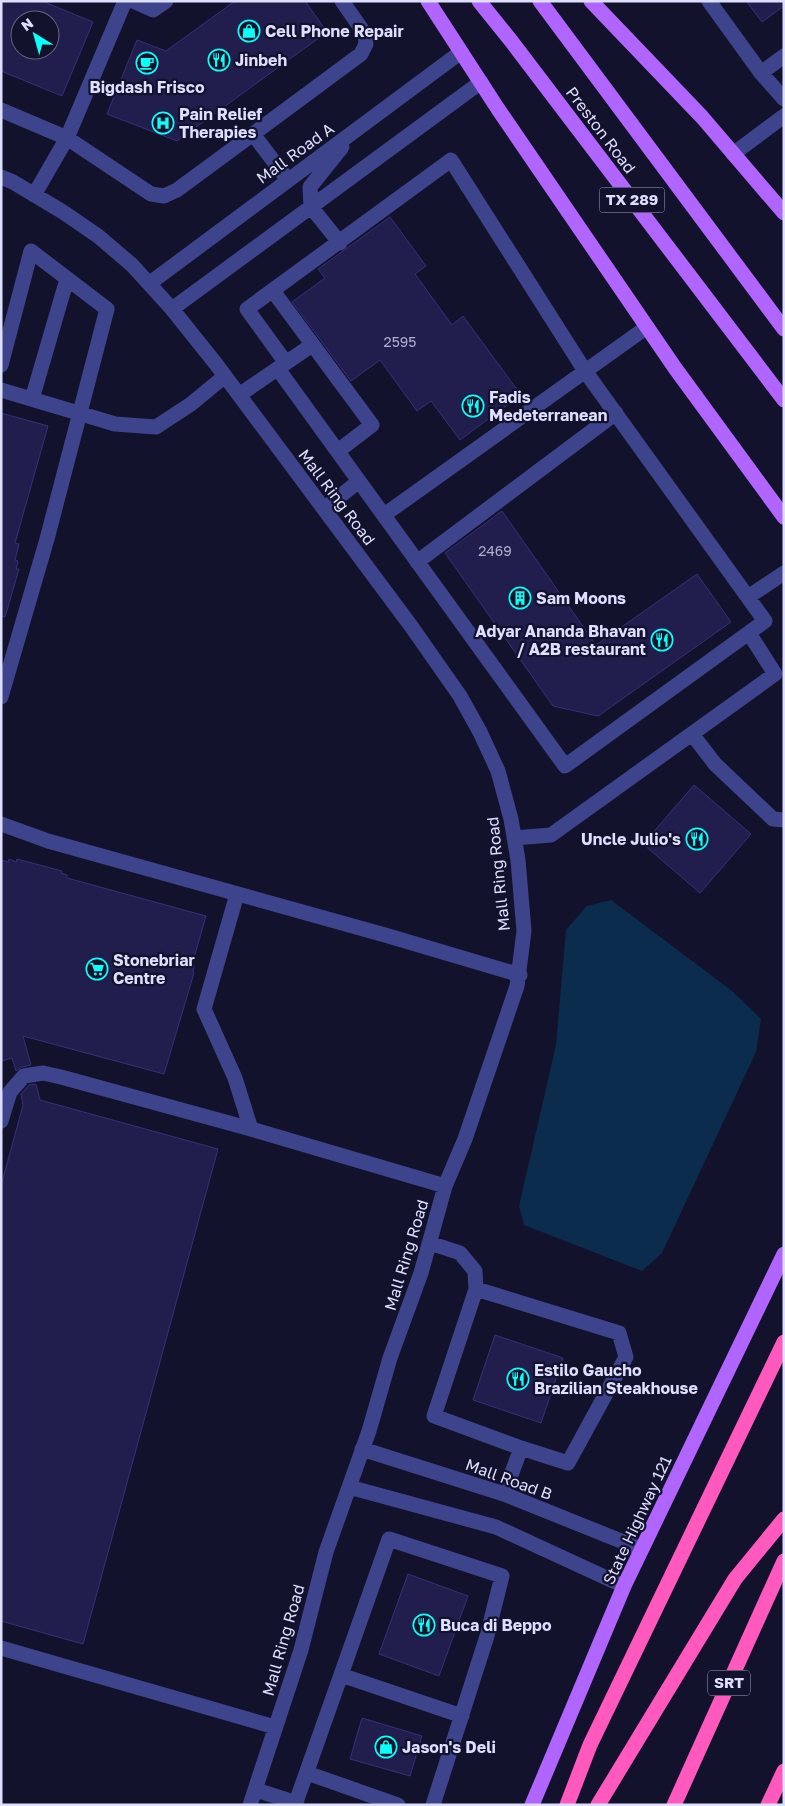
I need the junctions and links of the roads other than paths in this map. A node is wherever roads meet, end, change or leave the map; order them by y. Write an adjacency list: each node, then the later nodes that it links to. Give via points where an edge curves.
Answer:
1 (125, 1): 19 (street)
2 (133, 1): 3 (street, via 153,10)
3 (166, 1)
4 (342, 1): 18 (street, via 365,34 366,44 361,54)
5 (428, 1): 10 (main road)
6 (479, 1): 41 (main road, Preston Road / TX 289)
7 (540, 1): 32 (main road, Preston Road / TX 289)
8 (591, 1): 20 (main road)
9 (709, 1): 12 (street)
10 (461, 52): 13 (main road); 17 (street, Mall Road A)
11 (784, 56): 12 (street)
12 (761, 73): 14 (street)
13 (481, 82): 24 (street); 31 (main road)
14 (784, 99)
15 (1, 110): 19 (street)
16 (784, 116): 20 (street)
17 (355, 130): 21 (street, Mall Road A); 24 (street, via 310,186)
18 (253, 134): 19 (street, via 177,190 164,196 151,194); 21 (street)
19 (67, 138): 23 (street)
20 (733, 154): 25 (main road)
21 (288, 180): 28 (street, Mall Road A)
22 (2, 183): 23 (street, Mall Ring Road)
23 (34, 195): 28 (street, Mall Ring Road, via 98,236)
24 (311, 207): 26 (street); 30 (street)
25 (784, 214)
26 (340, 243): 29 (street); 36 (street, via 451,160)
27 (67, 279): 34 (street, via 31,251); 40 (street); 42 (street, via 107,309)
28 (150, 283): 30 (street, Mall Ring Road)
29 (273, 291): 33 (street); 35 (street, via 247,309)
30 (172, 309): 37 (street, Mall Ring Road)
31 (647, 327): 36 (street); 48 (main road)
32 (784, 329)
33 (312, 345): 35 (street); 44 (street, via 372,425)
34 (1, 365)
35 (282, 366): 39 (street); 44 (street)
36 (585, 371): 43 (street); 47 (street)
37 (225, 376): 39 (street, Mall Ring Road); 42 (street, via 156,427 115,424)
38 (1, 390): 40 (street)
39 (239, 395): 46 (street, Mall Ring Road)
40 (32, 399): 42 (street)
41 (784, 400)
42 (79, 413): 54 (street)
43 (616, 413): 49 (street); 51 (street)
44 (338, 451): 45 (street)
45 (359, 481): 46 (street); 47 (street)
46 (324, 509): 58 (street, Mall Ring Road, via 467,708 498,771)
47 (384, 515): 49 (street)
48 (784, 517)
49 (417, 562): 52 (street, via 565,766)
50 (784, 573): 51 (street)
51 (748, 597): 52 (street, via 765,621)
52 (748, 633): 53 (street)
53 (779, 680): 55 (street)
54 (1, 698)
55 (692, 734): 56 (street, via 721,770 774,819); 58 (street, via 551,836)
56 (784, 820)
57 (1, 824): 59 (street, via 48,841)
58 (514, 838): 60 (street, Mall Ring Road, via 524,931)
59 (237, 894): 60 (street); 62 (street, via 204,1009 235,1078)
60 (520, 975): 63 (street, Mall Ring Road)
61 (1, 1121): 62 (street, via 10,1092 24,1076 43,1073)
62 (251, 1129): 63 (street)
63 (446, 1186): 64 (street, Mall Ring Road)
64 (430, 1243): 66 (street, via 460,1253 475,1270); 69 (street, Mall Ring Road)
65 (784, 1254): 73 (main road, State Highway 121)
66 (476, 1289): 68 (street, via 434,1416); 68 (street, via 619,1333 626,1357 568,1463)
67 (784, 1342): 89 (highway, via 590,1745)
68 (521, 1448): 71 (street)
69 (362, 1449): 70 (street, Mall Ring Road); 71 (street, Mall Road B)
70 (349, 1487): 75 (street, via 496,1527); 79 (street, Mall Ring Road, via 326,1552 301,1650)
71 (504, 1494): 73 (street, Mall Road B)
72 (784, 1519): 90 (highway, via 735,1579)
73 (642, 1549): 75 (main road, State Highway 121)
74 (784, 1562): 91 (highway, SRT)
75 (624, 1586): 88 (main road, State Highway 121)
76 (1, 1648): 79 (street)
77 (341, 1675): 78 (street); 78 (street, via 389,1539 502,1576); 81 (street)
78 (462, 1716): 87 (street)
79 (275, 1727): 82 (street, Mall Ring Road)
80 (784, 1771): 92 (highway)
81 (306, 1773): 85 (street); 86 (street)
82 (256, 1790): 83 (street, Mall Ring Road); 84 (street, via 287,1800)
83 (250, 1805)
84 (291, 1805)
85 (295, 1805)
86 (398, 1805)
87 (433, 1805)
88 (532, 1805)
89 (567, 1805)
90 (598, 1805)
91 (674, 1805)
92 (768, 1805)

